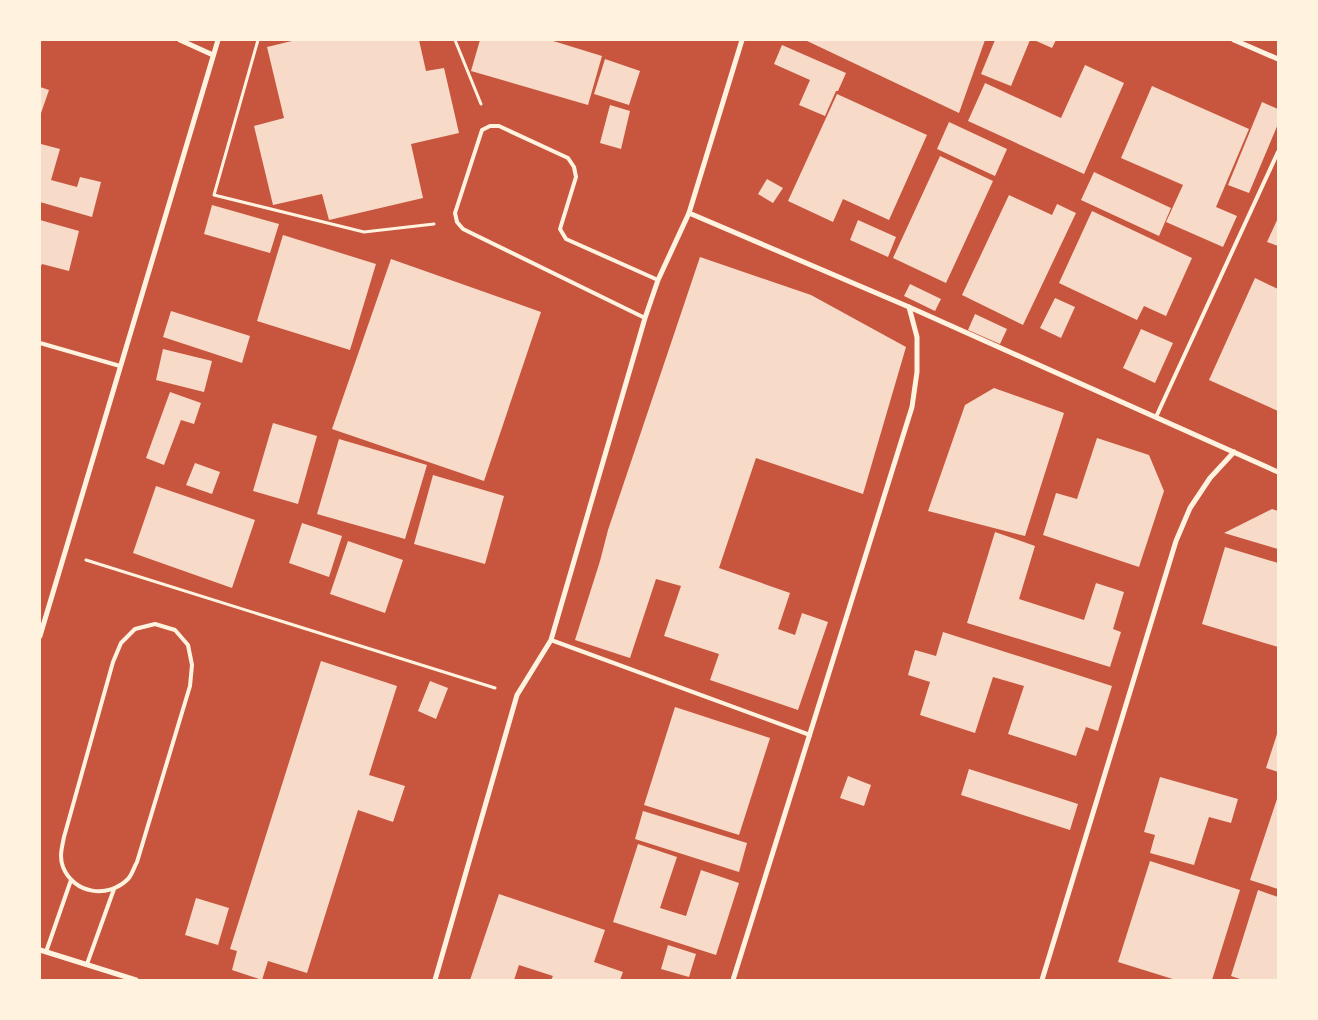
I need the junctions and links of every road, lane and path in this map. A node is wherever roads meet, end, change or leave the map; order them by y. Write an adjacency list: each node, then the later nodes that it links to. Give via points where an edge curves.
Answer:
1 (180, 40): 7 (street)
2 (218, 40): 7 (street)
3 (258, 40): 12 (path, via 214,195 364,232)
4 (455, 40): 9 (path)
5 (742, 40): 11 (street)
6 (1234, 40): 8 (street)
7 (212, 55): 17 (street)
8 (1278, 60)
9 (490, 126): 12 (lane, via 482,130 456,214); 13 (lane, via 498,126 568,158 574,166 576,177 560,229 566,240)
10 (1278, 152): 18 (lane)
11 (689, 213): 13 (street); 14 (street)
12 (457, 222): 15 (lane, via 463,229)
13 (658, 280): 15 (street)
14 (910, 307): 18 (street); 25 (street, via 917,338 912,407)
15 (645, 318): 23 (street)
16 (40, 343): 17 (lane)
17 (120, 366): 21 (street)
18 (1156, 417): 19 (street)
19 (1234, 452): 20 (street); 34 (street, via 1210,478 1190,508 1176,541)
20 (1278, 472)
21 (64, 553): 22 (street); 24 (path)
22 (40, 636)
23 (551, 640): 24 (street); 25 (lane)
24 (517, 695): 32 (street)
25 (810, 735): 33 (street)
26 (71, 880): 27 (lane, via 99,892); 27 (lane, via 63,867 61,852 113,662 121,643 135,629 155,624 174,630 188,645 192,665 190,686 137,862 129,879); 29 (lane)
27 (114, 890): 30 (lane)
28 (40, 950): 29 (street)
29 (46, 952): 30 (street)
30 (87, 964): 31 (street)
31 (136, 980)
32 (435, 980)
33 (733, 980)
34 (1042, 980)

